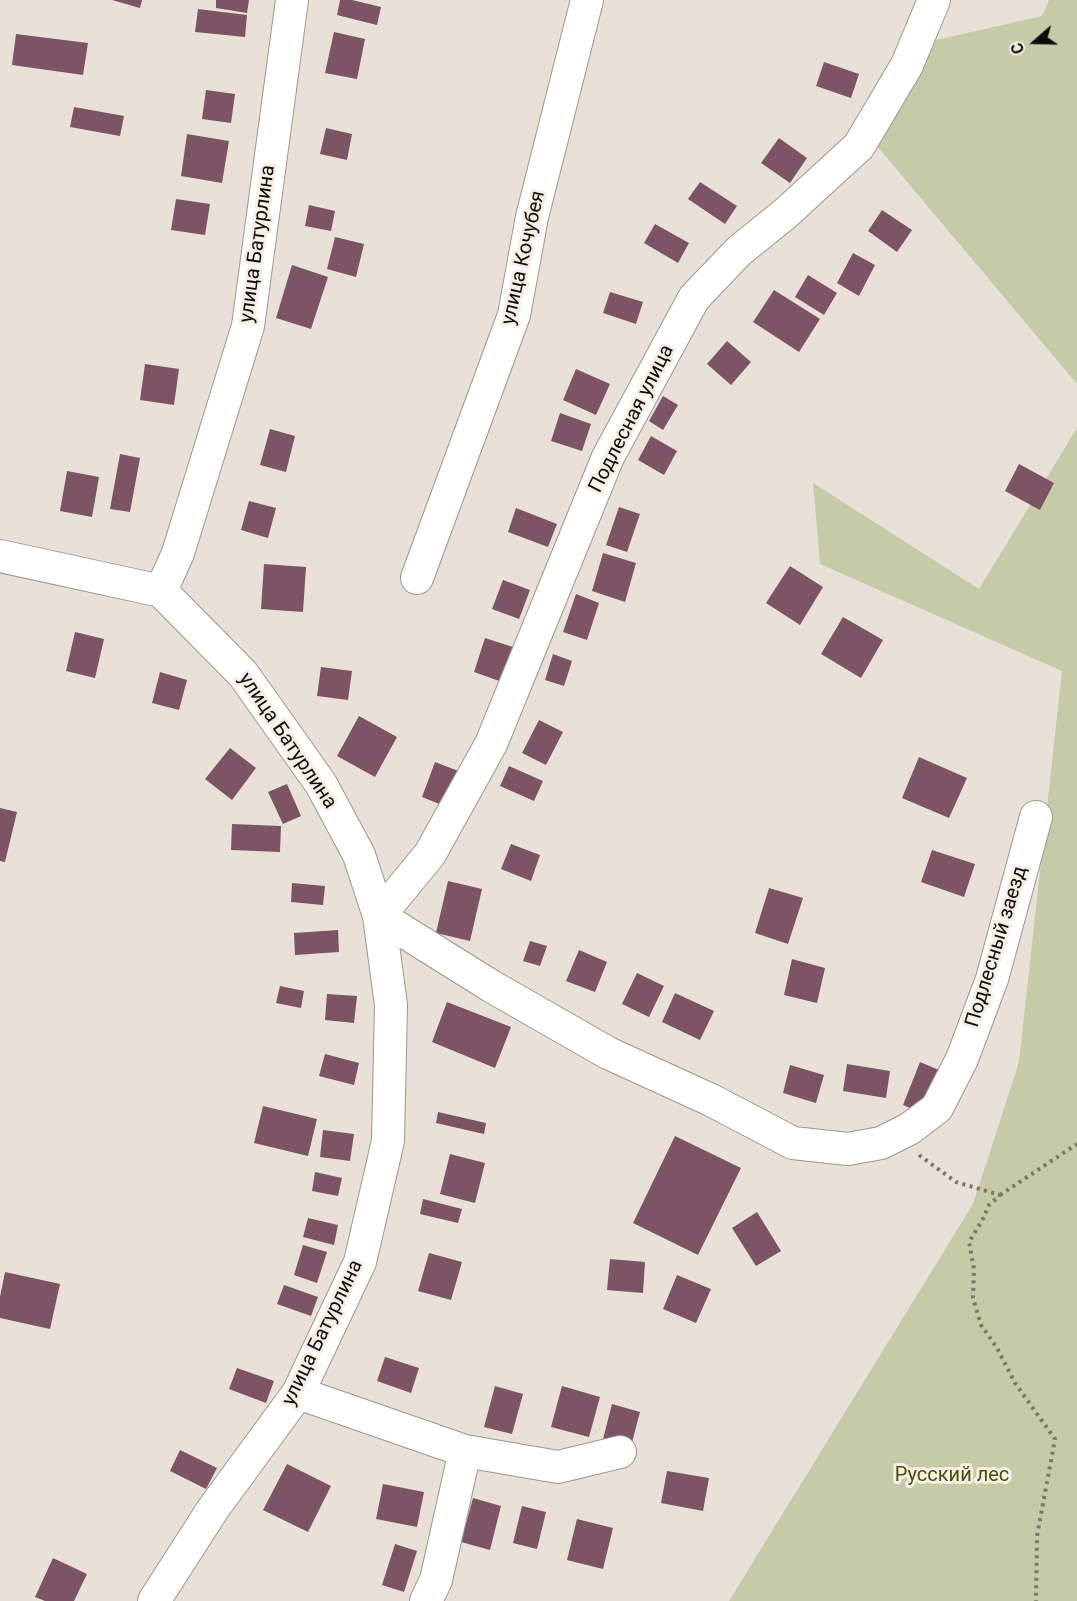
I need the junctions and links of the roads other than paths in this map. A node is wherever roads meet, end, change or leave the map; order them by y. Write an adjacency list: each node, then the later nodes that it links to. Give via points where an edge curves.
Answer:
1 (291, 0): 6 (street, улица Батурлина, via 248,326 178,553)
2 (587, 0): 5 (street, улица Кочубея, via 532,217 514,315)
3 (934, 0): 8 (street, Подлесная улица, via 907,65 859,146 739,251 694,298 609,457 491,744 430,854)
4 (0, 556): 6 (street)
5 (417, 578)
6 (161, 591): 8 (street, улица Батурлина, via 243,674 321,784 359,855)
7 (1036, 817): 8 (street, Подлесный заезд, via 992,978 962,1059 937,1108 881,1143 848,1149 792,1143 711,1100 608,1053)
8 (379, 916): 9 (street, улица Батурлина, via 391,1005 388,1141 360,1262)
9 (298, 1393): 10 (street); 12 (street, улица Батурлина, via 213,1509)
10 (465, 1451): 11 (street, via 558,1467); 13 (street, via 436,1580)
11 (620, 1452)
12 (154, 1601)
13 (426, 1601)

